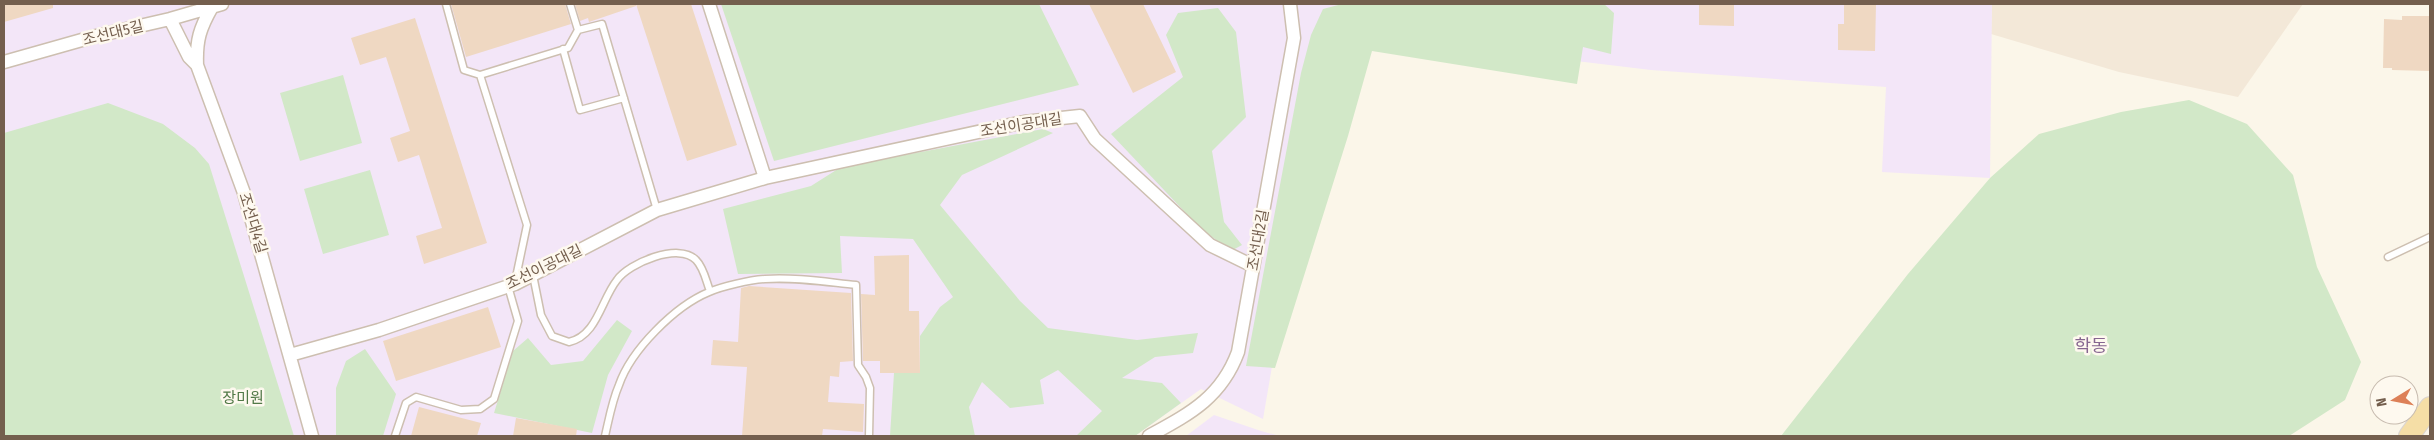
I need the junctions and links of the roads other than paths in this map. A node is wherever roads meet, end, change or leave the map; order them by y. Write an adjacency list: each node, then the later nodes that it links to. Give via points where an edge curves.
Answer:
1 (446, 4): 11 (lane, via 464,70)
2 (570, 4): 7 (lane)
3 (709, 4): 13 (street)
4 (1290, 4): 17 (street, 조선대2길, via 1294,38)
5 (217, 5): 6 (street, 조선대5길); 10 (street, via 203,23 196,43)
6 (170, 19): 9 (street, 조선대5길); 10 (street, 조선대4길, via 189,57)
7 (578, 30): 8 (lane, via 568,48); 12 (lane, via 602,24)
8 (563, 50): 11 (lane); 12 (lane, via 580,110)
9 (4, 62)
10 (197, 65): 21 (street, 조선대4길, via 244,193)
11 (480, 75): 19 (lane, via 527,225)
12 (624, 98): 14 (lane)
13 (765, 178): 14 (street, 조선이공대길); 17 (street, 조선이공대길, via 1024,122 1080,116 1095,139 1210,245)
14 (657, 210): 18 (street, 조선이공대길)
15 (2430, 237): 16 (lane)
16 (2388, 257)
17 (1253, 266): 27 (street, 조선대2길, via 1238,352 1227,377 1208,400)
18 (533, 274): 19 (street, 조선이공대길); 20 (lane, via 541,315 552,336 569,342 582,337 590,329 617,279 629,269 656,257 686,253 696,260)
19 (512, 285): 21 (street, 조선이공대길); 24 (lane, via 518,321 494,399 480,409 461,410 416,398 406,404)
20 (710, 291): 25 (lane, via 675,314 644,343 619,384); 26 (lane, via 764,279 856,285 858,365 870,388)
21 (290, 356): 23 (street, 조선대4길)
22 (2430, 407): 28 (main road)
23 (312, 436)
24 (395, 436)
25 (605, 436)
26 (869, 436)
27 (1149, 436)
28 (2409, 436)

